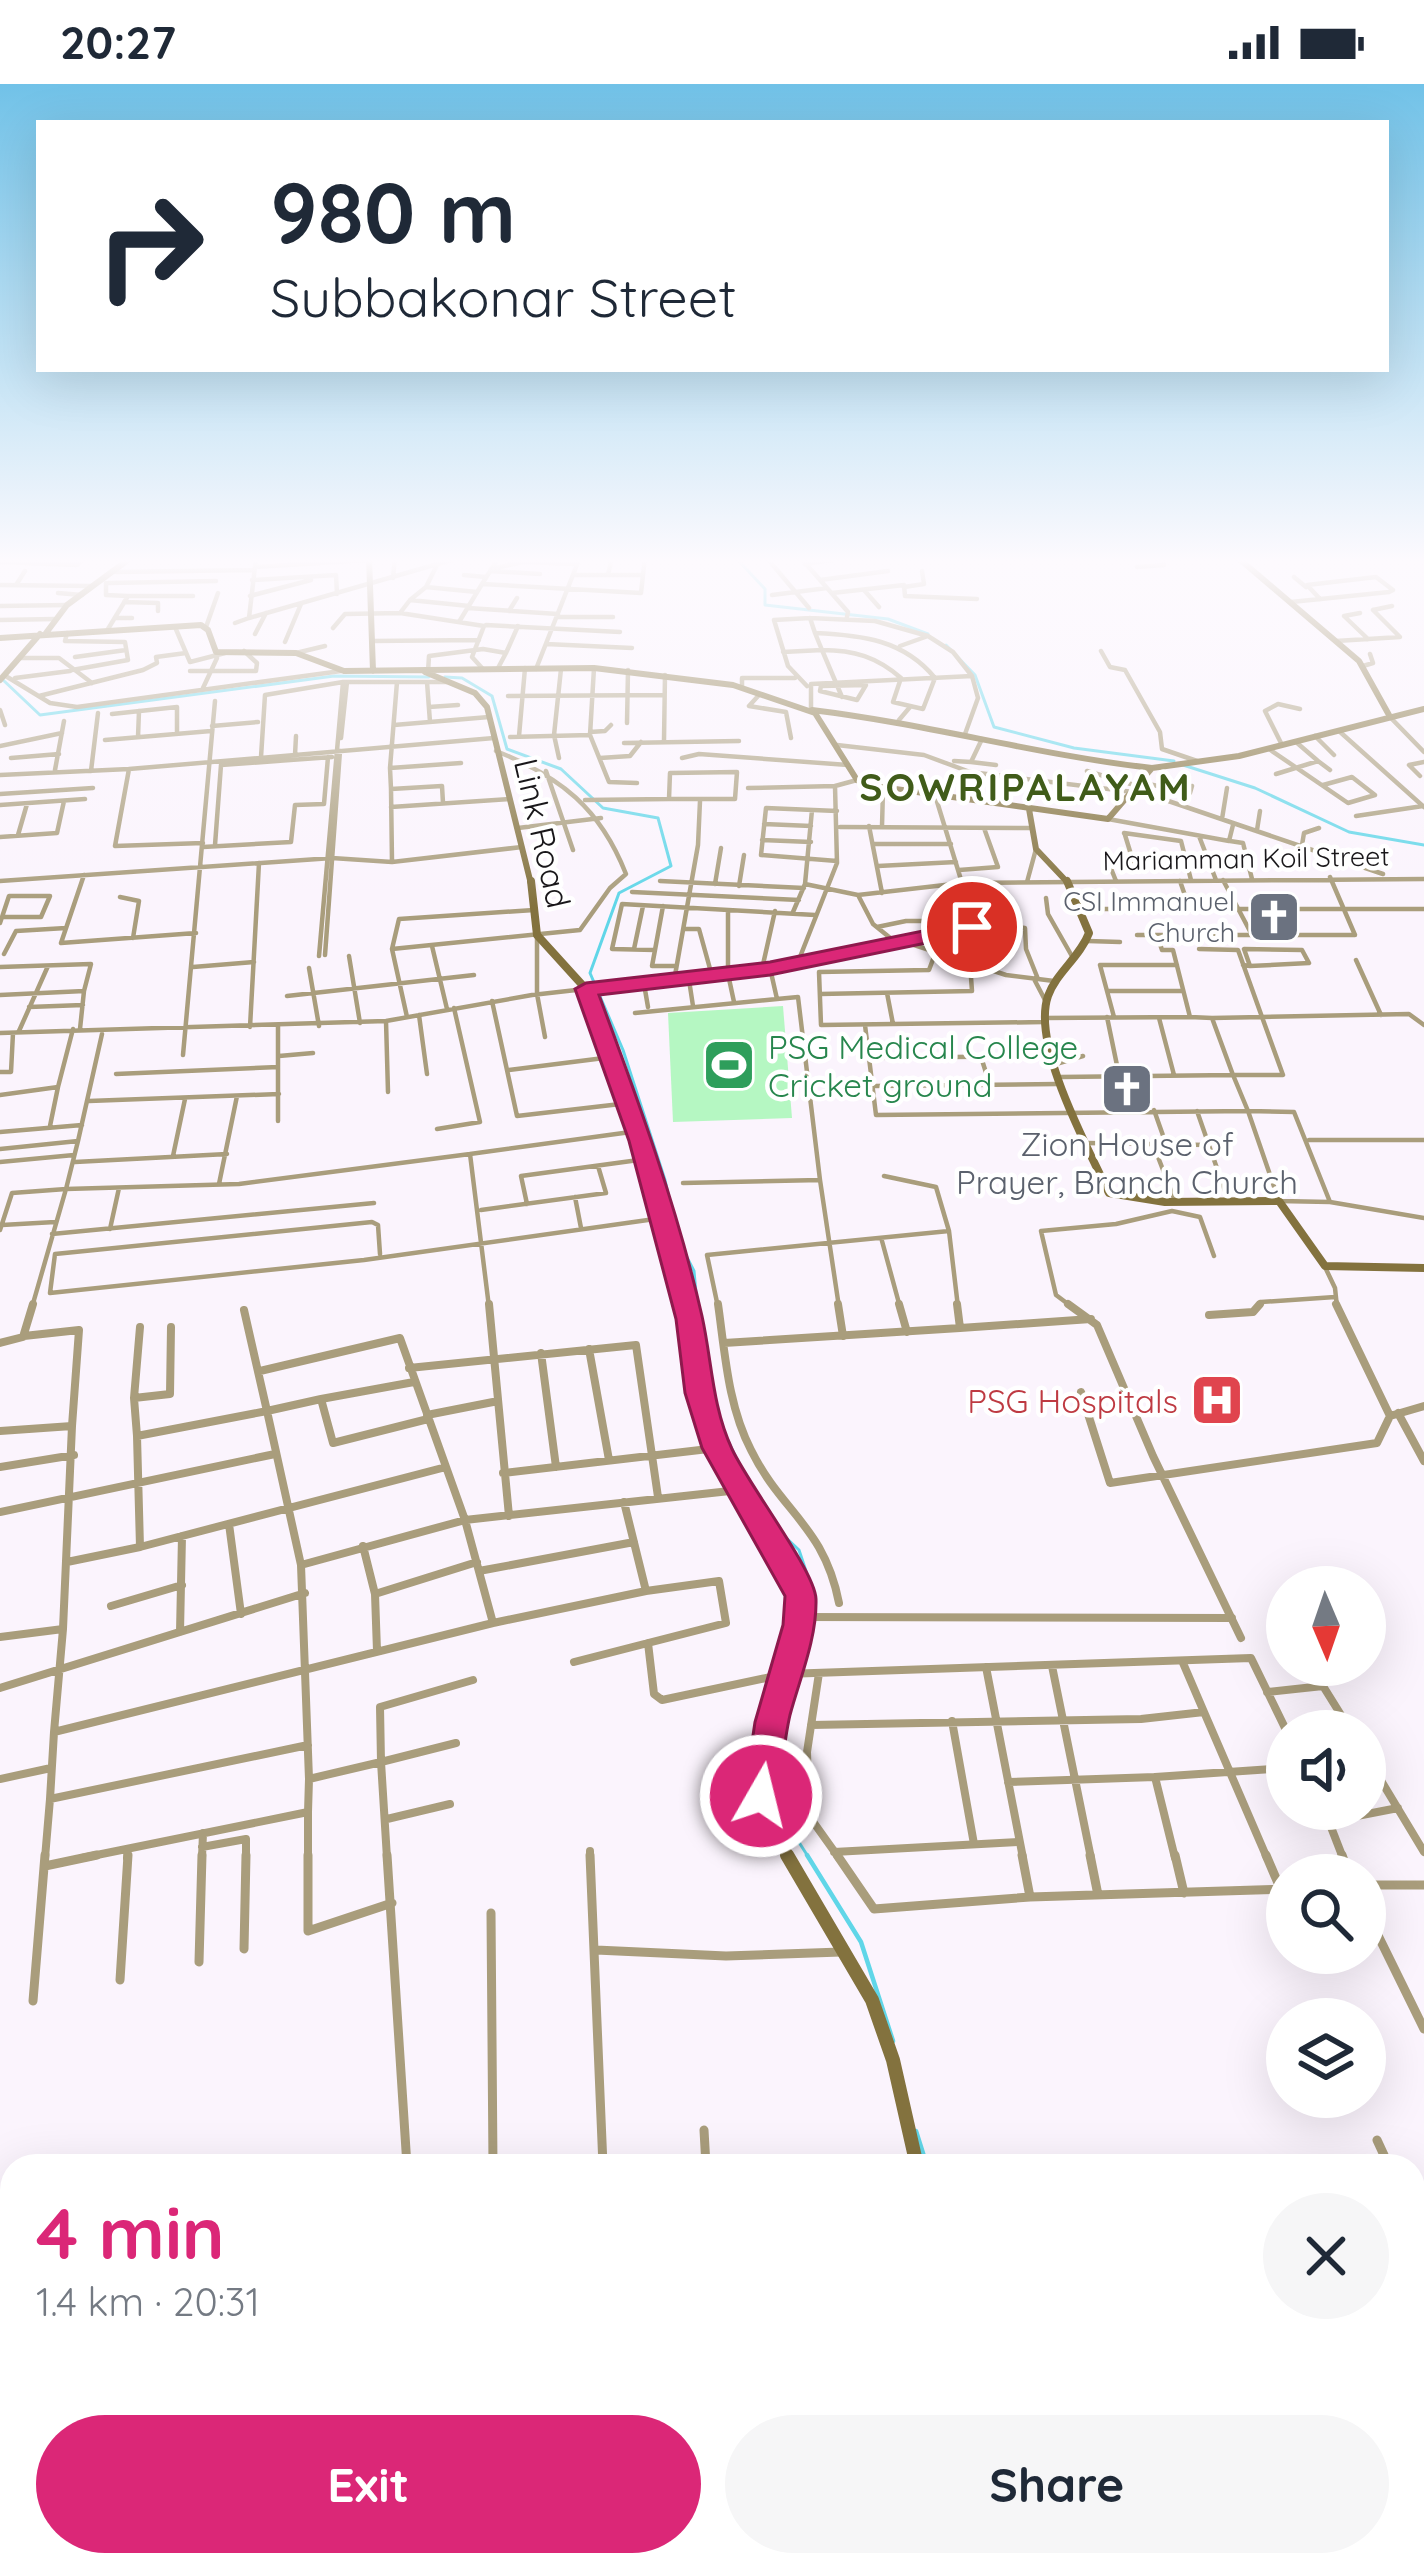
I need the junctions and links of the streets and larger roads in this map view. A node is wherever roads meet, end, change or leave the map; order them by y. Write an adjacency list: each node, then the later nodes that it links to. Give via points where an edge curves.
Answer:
1 (49, 673): 25 (street)
2 (77, 673): 31 (street)
3 (132, 673): 31 (street)
4 (208, 673): 35 (street)
5 (326, 673): 35 (street)
6 (345, 673): 29 (street)
7 (413, 673): 21 (street)
8 (441, 673): 21 (street)
9 (525, 673): 39 (street)
10 (560, 673): 40 (street)
11 (594, 673): 37 (street)
12 (628, 673): 38 (street)
13 (652, 673): 22 (street)
14 (793, 673): 26 (street)
15 (831, 673): 32 (street)
16 (895, 673): 28 (street)
17 (930, 673): 27 (street)
18 (970, 673): 23 (street)
19 (1127, 673): 107 (street, via 1162,748)
20 (1367, 673): 56 (street)
21 (427, 675): 30 (street); 47 (street); 57 (street, via 475,693)
22 (665, 675): 34 (street); 41 (street)
23 (972, 676): 27 (street); 71 (street, via 978,698)
24 (2, 677): 25 (street)
25 (15, 678): 43 (street)
26 (795, 678): 33 (street); 34 (street, via 742,678)
27 (935, 678): 28 (street); 48 (street, via 926,708)
28 (902, 679): 32 (street); 48 (street, via 893,702)
29 (345, 682): 30 (street); 98 (street); 101 (street, via 264,696)
30 (397, 682): 64 (street)
31 (92, 683): 43 (street)
32 (836, 684): 33 (street); 44 (street); 44 (street, via 820,691); 44 (street, via 866,686 857,700)
33 (808, 686): 51 (street)
34 (742, 687): 36 (street)
35 (203, 688): 43 (street, via 77,707)
36 (761, 692): 51 (street); 80 (street, via 749,706 786,712)
37 (592, 694): 38 (street); 40 (street); 70 (street)
38 (627, 694): 41 (street); 62 (street)
39 (523, 695): 40 (street); 42 (street); 76 (street)
40 (557, 695): 72 (street)
41 (663, 695): 78 (street)
42 (508, 696)
43 (37, 697)
44 (842, 697)
45 (214, 701): 66 (street)
46 (458, 705): 47 (street)
47 (429, 707): 61 (street)
48 (910, 707): 58 (street)
49 (1300, 709): 91 (street, via 1278,704 1264,711)
50 (0, 710): 63 (street)
51 (809, 710): 58 (street); 89 (street)
52 (139, 711): 55 (street); 69 (street, via 177,707); 77 (street)
53 (1422, 712): 56 (street)
54 (98, 713): 120 (street)
55 (112, 714)
56 (1389, 716): 67 (street); 85 (street)
57 (489, 717): 61 (street); 79 (street, Link Road)
58 (899, 720): 71 (street)
59 (64, 721): 68 (street)
60 (258, 722): 66 (street)
61 (430, 722): 64 (street)
62 (627, 723)
63 (5, 725)
64 (394, 725): 92 (street)
65 (611, 725): 70 (street)
66 (212, 729): 69 (street); 108 (street)
67 (1336, 729): 73 (street); 152 (street)
68 (62, 733): 90 (street); 96 (street)
69 (177, 734): 77 (street)
70 (590, 734): 72 (street); 103 (street)
71 (965, 734): 81 (street)
72 (554, 735): 76 (street); 102 (street)
73 (1314, 735): 88 (street); 99 (street)
74 (296, 736): 97 (street)
75 (510, 736): 76 (street)
76 (519, 736)
77 (138, 737): 82 (street)
78 (665, 737): 84 (street); 87 (street)
79 (494, 738): 92 (street); 94 (street, Link Road)
80 (790, 738)
81 (982, 739): 110 (street); 115 (street)
82 (105, 740)
83 (1424, 740): 85 (street)
84 (740, 741)
85 (1414, 741): 95 (street)
86 (624, 742): 87 (street)
87 (641, 742): 103 (street, via 630,756)
88 (1296, 742): 91 (street); 106 (street)
89 (837, 745): 105 (street); 113 (street)
90 (0, 746)
91 (1282, 746): 93 (street)
92 (388, 748): 98 (street); 114 (street)
93 (1269, 749): 107 (street); 116 (street)
94 (496, 751): 123 (street); 142 (street, Link Road)
95 (1424, 752)
96 (58, 754): 100 (street); 118 (street)
97 (295, 754): 98 (street); 101 (street)
98 (335, 754): 186 (street, via 323,804 295,805 291,842); 186 (street, via 221,765); 192 (street)
99 (1334, 755)
100 (11, 758)
101 (261, 758): 108 (street)
102 (559, 758)
103 (600, 758): 129 (street, via 609,782)
104 (682, 758): 113 (street)
105 (950, 761): 110 (street); 124 (street)
106 (1318, 761): 116 (street); 119 (street)
107 (1198, 762): 115 (street)
108 (208, 763): 117 (street); 182 (street)
109 (461, 763): 114 (street)
110 (970, 763): 112 (street)
111 (1424, 763): 127 (street, via 1409,764)
112 (996, 765)
113 (848, 766): 128 (street)
114 (390, 768): 137 (street)
115 (1152, 768): 135 (street)
116 (1294, 768): 125 (street); 130 (street)
117 (129, 769): 120 (street); 182 (street, via 116,846)
118 (55, 770): 122 (street); 126 (street)
119 (1330, 770)
120 (91, 771): 122 (street)
121 (1087, 771): 135 (street)
122 (64, 772): 138 (street)
123 (546, 772): 145 (street); 162 (street)
124 (970, 772): 135 (street); 141 (street, via 964,781 932,784)
125 (1276, 774)
126 (0, 775)
127 (1420, 776)
128 (856, 780): 131 (street); 139 (street)
129 (637, 783)
130 (1323, 785): 150 (street); 150 (street, via 1352,777 1375,795)
131 (835, 786): 134 (street); 156 (street)
132 (1192, 786): 135 (street, via 1190,793)
133 (93, 788): 138 (street)
134 (748, 788)
135 (1139, 788): 159 (street); 160 (street)
136 (1226, 788): 160 (street)
137 (391, 789): 149 (street, via 442,786); 153 (street)
138 (61, 790): 140 (street)
139 (883, 790): 141 (street); 167 (street)
140 (0, 794)
141 (932, 795): 154 (street); 168 (street)
142 (510, 799): 149 (street); 170 (street, Link Road)
143 (700, 799): 146 (street); 146 (street, via 735,799 736,772 670,773); 214 (street)
144 (85, 800): 147 (street)
145 (585, 800): 146 (street); 158 (street)
146 (669, 800)
147 (64, 801): 148 (street); 176 (street, via 57,833)
148 (27, 803): 151 (street); 176 (street)
149 (443, 803): 153 (street)
150 (1348, 803): 152 (street, via 1356,813)
151 (0, 806)
152 (1423, 806)
153 (391, 807): 196 (street)
154 (1029, 809): 159 (street); 173 (street)
155 (812, 810): 156 (street); 163 (street, via 766,808); 165 (street)
156 (837, 811): 169 (street)
157 (1260, 811): 174 (street)
158 (601, 818): 162 (street); 250 (street, via 626,874 602,893 588,926)
159 (1108, 819): 161 (street)
160 (1222, 819): 164 (street)
161 (1122, 822): 175 (street); 177 (street)
162 (564, 823): 170 (street); 190 (street)
163 (764, 824): 165 (street); 179 (street)
164 (1234, 824): 174 (street); 180 (street)
165 (812, 826): 181 (street)
166 (869, 826): 167 (street); 169 (street); 183 (street)
167 (882, 826): 168 (street)
168 (944, 826): 171 (street); 184 (street)
169 (840, 827): 194 (street)
170 (518, 828): 187 (street, Link Road)
171 (984, 828): 173 (street); 200 (street, via 998,867)
172 (1319, 828): 185 (street, via 1304,833)
173 (1032, 829): 189 (street)
174 (1257, 830): 185 (street)
175 (1124, 833): 206 (street, via 1181,841); 210 (street, via 1133,861 1108,861)
176 (19, 835): 178 (street)
177 (1199, 836): 180 (street); 207 (street)
178 (0, 837)
179 (762, 840): 181 (street); 193 (street, via 761,855)
180 (1229, 841): 204 (street, via 1243,843)
181 (811, 842): 193 (street)
182 (203, 844): 186 (street); 198 (street)
183 (873, 844): 184 (street); 199 (street)
184 (951, 844): 197 (street)
185 (1302, 844): 202 (street)
186 (214, 846)
187 (524, 847): 196 (street); 234 (street, Link Road)
188 (721, 848): 217 (street)
189 (1036, 849): 212 (street); 213 (street)
190 (573, 850)
191 (744, 855): 218 (street)
192 (329, 858): 195 (street); 196 (street); 265 (street)
193 (809, 859): 194 (street); 219 (street)
194 (837, 861): 220 (street)
195 (259, 862): 198 (street); 269 (street)
196 (392, 862)
197 (956, 862): 199 (street); 200 (street)
198 (202, 866): 201 (street); 249 (street)
199 (878, 866): 222 (street)
200 (959, 870): 215 (street)
201 (85, 874): 208 (street); 246 (street)
202 (1388, 876): 203 (street, Mariamman Koil Street); 205 (street, Mariamman Koil Street)
203 (1330, 877): 204 (street, Mariamman Koil Street); 237 (street)
204 (1252, 879): 207 (street, Mariamman Koil Street)
205 (1424, 879)
206 (1191, 880): 207 (street, Mariamman Koil Street); 211 (street, Mariamman Koil Street)
207 (1219, 880): 236 (street)
208 (0, 881)
209 (660, 881): 214 (street, Mariamman Koil Street)
210 (1116, 881): 211 (street, Mariamman Koil Street); 213 (street, Mariamman Koil Street)
211 (1180, 881): 235 (street)
212 (1027, 882): 213 (street, Mariamman Koil Street); 216 (street, Mariamman Koil Street)
213 (1068, 882): 232 (street)
214 (691, 883): 217 (street, Mariamman Koil Street); 223 (street)
215 (962, 883): 216 (street, Mariamman Koil Street); 222 (street, Mariamman Koil Street)
216 (975, 883): 244 (street)
217 (715, 884): 218 (street, Mariamman Koil Street)
218 (740, 886): 219 (street, Mariamman Koil Street)
219 (805, 886): 220 (street, Mariamman Koil Street); 227 (street)
220 (831, 889): 224 (street, Mariamman Koil Street); 241 (street)
221 (632, 892): 223 (street)
222 (882, 893): 224 (street, Mariamman Koil Street)
223 (689, 895): 227 (street); 230 (street)
224 (858, 895): 245 (street)
225 (120, 897): 254 (street, via 139,901)
226 (1046, 898): 267 (street)
227 (799, 900): 239 (street)
228 (643, 906): 229 (street); 260 (street); 260 (street, via 622,904 612,945)
229 (663, 907): 230 (street); 262 (street)
230 (686, 908): 231 (street); 247 (street)
231 (728, 909): 238 (street); 280 (street)
232 (1081, 909): 235 (street); 256 (street)
233 (1424, 909): 237 (street)
234 (537, 910): 250 (street, Link Road); 259 (street, via 400,919)
235 (1190, 910): 236 (street)
236 (1239, 910): 237 (street); 253 (street)
237 (1343, 910): 253 (street, via 1355,935)
238 (775, 911): 239 (street); 279 (street)
239 (793, 912): 241 (street)
240 (897, 914): 243 (street)
241 (815, 915): 270 (street)
242 (1, 919): 242 (street, via 41,917 50,896 9,896)
243 (905, 921): 245 (street); 248 (street, via 956,921)
244 (995, 925): 248 (street); 284 (street, via 1025,928)
245 (877, 927): 255 (street)
246 (66, 928): 254 (street, via 62,943); 263 (street, via 16,931)
247 (684, 929): 274 (street); 282 (street, via 699,929)
248 (965, 929): 255 (street)
249 (196, 933): 254 (street); 277 (street)
250 (537, 935): 258 (street); 291 (street, Link Road); 299 (street)
251 (1136, 935): 252 (street)
252 (1157, 935): 253 (street); 272 (street)
253 (1252, 935)
254 (133, 938)
255 (898, 941): 264 (street); 270 (street)
256 (1088, 941): 257 (street); 267 (street)
257 (1120, 942)
258 (432, 946): 259 (street); 283 (street)
259 (392, 949): 288 (street)
260 (634, 949): 262 (street)
261 (1199, 949): 275 (street, via 1238,950)
262 (655, 950): 274 (street, via 652,966)
263 (4, 954)
264 (934, 954): 271 (street); 300 (street, via 929,970 819,972)
265 (322, 956)
266 (349, 956): 290 (street)
267 (1073, 958): 287 (street)
268 (1357, 960): 313 (street)
269 (254, 962): 277 (street); 329 (street)
270 (798, 962): 279 (street)
271 (970, 964): 284 (street); 297 (street, via 972,991)
272 (1177, 965): 294 (street, via 1100,965); 295 (street)
273 (47, 966): 276 (street); 292 (street); 293 (street, via 91,964)
274 (676, 966): 286 (street)
275 (1246, 966): 275 (street, via 1304,966 1309,963 1302,950 1244,950); 318 (street)
276 (0, 967)
277 (193, 967): 330 (street)
278 (309, 968): 296 (street)
279 (766, 969): 280 (street); 302 (street)
280 (728, 974): 282 (street); 305 (street)
281 (474, 975): 283 (street)
282 (712, 976): 285 (street)
283 (437, 979): 288 (street); 310 (street)
284 (1036, 979): 287 (street); 303 (street)
285 (689, 980): 286 (street); 309 (street)
286 (674, 981): 289 (street)
287 (1058, 982): 303 (street)
288 (397, 984): 290 (street); 315 (street)
289 (644, 984): 291 (street); 308 (street)
290 (354, 988): 296 (street); 323 (street)
291 (589, 989): 299 (street); 340 (street, Link Road)
292 (37, 991): 293 (street); 298 (street); 307 (street)
293 (84, 991): 306 (street)
294 (1108, 991): 295 (street); 316 (street)
295 (1182, 991): 317 (street)
296 (314, 992): 301 (street); 328 (street)
297 (887, 993): 300 (street); 324 (street)
298 (0, 994)
299 (537, 994): 304 (street); 335 (street)
300 (820, 994): 325 (street, via 821,1025)
301 (287, 996)
302 (777, 999): 305 (street); 390 (street, via 798,997)
303 (1045, 1000): 321 (street)
304 (492, 1001): 310 (street); 345 (street)
305 (734, 1002): 309 (street)
306 (83, 1005): 307 (street); 331 (street)
307 (28, 1007): 332 (street)
308 (648, 1007)
309 (693, 1007): 311 (street)
310 (451, 1008): 312 (street); 371 (street, via 480,1122)
311 (635, 1013)
312 (419, 1015): 315 (street); 348 (street)
313 (1382, 1015): 314 (street); 318 (street)
314 (1421, 1016): 326 (street)
315 (407, 1017): 322 (street)
316 (1111, 1017): 319 (street); 321 (street); 350 (street)
317 (1190, 1017): 319 (street); 320 (street)
318 (1262, 1017): 320 (street); 352 (street, via 1283,1077)
319 (1159, 1018): 349 (street)
320 (1212, 1018): 352 (street)
321 (1044, 1020): 324 (street); 343 (street)
322 (386, 1021): 323 (street); 357 (street)
323 (360, 1023): 328 (street)
324 (893, 1024): 325 (street)
325 (866, 1025): 341 (street)
326 (1424, 1025)
327 (278, 1026): 328 (street); 329 (street); 338 (street)
328 (319, 1026)
329 (250, 1027): 330 (street)
330 (188, 1029): 334 (street); 337 (street)
331 (77, 1030): 332 (street); 334 (street); 355 (street)
332 (16, 1031): 333 (street); 346 (street, via 11,1072)
333 (0, 1033)
334 (102, 1033): 362 (street)
335 (545, 1037)
336 (313, 1053): 338 (street)
337 (183, 1055)
338 (279, 1055): 344 (street)
339 (1083, 1055): 343 (street)
340 (612, 1057): 345 (street); 363 (street, Link Road)
341 (868, 1058): 342 (street); 356 (street)
342 (981, 1058): 343 (street); 354 (street)
343 (1055, 1060): 353 (street)
344 (278, 1067): 347 (street); 358 (street)
345 (507, 1070): 363 (street, via 517,1116)
346 (0, 1072)
347 (116, 1074)
348 (428, 1074)
349 (1174, 1075): 351 (street); 352 (street)
350 (1119, 1076): 351 (street); 353 (street)
351 (1136, 1076): 364 (street)
352 (1233, 1076): 367 (street)
353 (1061, 1080): 354 (street); 365 (street)
354 (990, 1085): 356 (street)
355 (58, 1087): 359 (street); 370 (street)
356 (872, 1087): 365 (street, via 876,1115)
357 (388, 1092)
358 (278, 1094): 360 (street); 368 (street)
359 (0, 1095)
360 (236, 1096): 361 (street); 382 (street)
361 (185, 1099): 362 (street); 384 (street)
362 (89, 1101): 369 (street)
363 (629, 1103): 372 (street, Link Road)
364 (1150, 1109): 365 (street); 366 (street); 379 (street)
365 (1072, 1111): 377 (street)
366 (1197, 1111): 367 (street); 380 (street)
367 (1248, 1112): 374 (street, via 1294,1112); 398 (street)
368 (278, 1121)
369 (82, 1125): 370 (street); 376 (street)
370 (50, 1126): 373 (street)
371 (437, 1129)
372 (638, 1131): 383 (street); 386 (street, Link Road)
373 (0, 1132)
374 (1309, 1140): 375 (street); 399 (street)
375 (1424, 1140)
376 (78, 1141): 381 (street); 385 (street)
377 (1086, 1143): 378 (street); 397 (street, via 1109,1192 1127,1201)
378 (1153, 1144): 379 (street); 397 (street)
379 (1166, 1144): 380 (street)
380 (1209, 1145): 396 (street)
381 (0, 1149)
382 (227, 1154): 384 (street); 392 (street)
383 (470, 1154): 392 (street); 402 (street)
384 (173, 1156): 385 (street)
385 (74, 1159): 387 (street); 393 (street)
386 (646, 1159): 388 (street); 403 (street, Link Road)
387 (0, 1162)
388 (598, 1166): 395 (street, via 606,1193); 401 (street, via 521,1176)
389 (884, 1176): 409 (street, via 936,1187)
390 (820, 1180): 391 (street); 413 (street)
391 (683, 1183)
392 (219, 1184): 394 (street)
393 (66, 1189): 394 (street); 405 (street); 406 (street, via 12,1192)
394 (119, 1189): 408 (street)
395 (574, 1197): 401 (street); 407 (street)
396 (1227, 1198): 397 (street); 398 (street)
397 (1175, 1201)
398 (1279, 1202): 399 (street); 416 (street)
399 (1330, 1202): 404 (street)
400 (374, 1203): 408 (street)
401 (527, 1204): 402 (street)
402 (481, 1210): 411 (street)
403 (662, 1218): 407 (street); 447 (street, Link Road)
404 (1424, 1218)
405 (55, 1222): 406 (street); 410 (street)
406 (1, 1228)
407 (581, 1228): 411 (street)
408 (110, 1229): 410 (street)
409 (949, 1231): 412 (street); 424 (street)
410 (52, 1234): 426 (street)
411 (484, 1240): 414 (street); 432 (street)
412 (882, 1240): 413 (street); 425 (street)
413 (827, 1246): 427 (street); 429 (street, via 707,1255)
414 (380, 1254): 414 (street, via 321,1265 50,1293 55,1254 372,1222)
415 (1214, 1256): 421 (street, via 1200,1217 1189,1211 1041,1232 1056,1295)
416 (1325, 1266): 417 (street); 418 (street)
417 (1424, 1268)
418 (1335, 1298): 420 (street); 442 (street)
419 (244, 1310): 434 (street)
420 (1209, 1315)
421 (1091, 1319): 424 (street); 457 (street)
422 (140, 1327): 437 (street)
423 (171, 1327): 437 (street, via 170,1394)
424 (960, 1328): 425 (street)
425 (907, 1332): 427 (street)
426 (23, 1336): 428 (street); 444 (street, via 80,1330)
427 (843, 1336): 429 (street)
428 (0, 1343)
429 (724, 1343): 479 (street, via 744,1436 829,1559)
430 (589, 1349): 431 (street); 450 (street, via 636,1345); 451 (street)
431 (541, 1353): 432 (street); 455 (street)
432 (491, 1357): 433 (street); 439 (street)
433 (409, 1368): 434 (street, via 400,1338); 435 (street)
434 (260, 1371): 441 (street)
435 (414, 1382): 438 (street); 443 (street)
436 (1081, 1392): 457 (street, via 1110,1483)
437 (134, 1398): 446 (street)
438 (321, 1399): 441 (street); 443 (street, via 333,1443)
439 (493, 1402): 443 (street); 456 (street)
440 (1424, 1406): 442 (street)
441 (267, 1411): 446 (street); 449 (street)
442 (1394, 1414): 452 (street); 457 (street, via 1377,1443)
443 (428, 1417): 454 (street)
444 (72, 1426): 445 (street); 448 (street)
445 (0, 1431)
446 (137, 1436): 458 (street)
447 (717, 1448): 450 (street); 459 (street, Link Road)
448 (74, 1454): 453 (street); 461 (street)
449 (275, 1454): 458 (street); 463 (street)
450 (654, 1455): 451 (street); 460 (street)
451 (609, 1460): 455 (street)
452 (1424, 1461)
453 (0, 1467)
454 (446, 1467): 463 (street); 466 (street)
455 (556, 1467): 456 (street)
456 (502, 1473): 465 (street)
457 (1165, 1478): 483 (street)
458 (136, 1486): 461 (street); 471 (street)
459 (740, 1490): 460 (street); 482 (street, Link Road, via 796,1579)
460 (658, 1497): 462 (street)
461 (71, 1499): 464 (street); 472 (street)
462 (624, 1502): 465 (street); 469 (street)
463 (285, 1508): 467 (street); 473 (street)
464 (0, 1512)
465 (509, 1516): 466 (street)
466 (465, 1520): 470 (street); 474 (street)
467 (229, 1524): 468 (street); 481 (street)
468 (182, 1536): 471 (street); 475 (street)
469 (634, 1542): 474 (street); 476 (street)
470 (363, 1546): 473 (street); 478 (street)
471 (140, 1547): 472 (street)
472 (68, 1562): 485 (street)
473 (301, 1565): 477 (street)
474 (478, 1567): 478 (street); 484 (street)
475 (182, 1585): 480 (street); 486 (street)
476 (646, 1591): 484 (street); 489 (street, via 719,1581 726,1623)
477 (305, 1593): 481 (street); 495 (street)
478 (375, 1594): 490 (street)
479 (839, 1603)
480 (111, 1606)
481 (241, 1613): 486 (street)
482 (804, 1617): 483 (street); 498 (street)
483 (1232, 1618): 488 (street)
484 (493, 1623): 490 (street)
485 (63, 1628): 487 (street); 496 (street)
486 (180, 1632): 496 (street)
487 (0, 1637)
488 (1241, 1638)
489 (648, 1643): 491 (street); 498 (street, via 654,1694 662,1700)
490 (377, 1651): 495 (street)
491 (574, 1662)
492 (1182, 1662): 493 (street); 501 (street, via 1251,1658); 504 (street)
493 (1052, 1666): 494 (street); 507 (street)
494 (986, 1667): 497 (street); 506 (street)
495 (305, 1668): 509 (street); 511 (street)
496 (60, 1671): 500 (street); 509 (street)
497 (819, 1672): 498 (street); 508 (street)
498 (789, 1674): 548 (street, via 769,1741 763,1815)
499 (472, 1680): 512 (street, via 384,1703)
500 (0, 1688)
501 (1267, 1691): 502 (street); 503 (street, via 1323,1686)
502 (1276, 1710)
503 (1338, 1710)
504 (1204, 1712): 507 (street); 515 (street)
505 (952, 1721): 506 (street); 508 (street); 530 (street)
506 (997, 1721): 507 (street); 520 (street)
507 (1064, 1721): 519 (street)
508 (812, 1725): 534 (street, via 809,1816)
509 (54, 1732): 513 (street)
510 (457, 1743): 512 (street)
511 (308, 1744): 518 (street); 522 (street)
512 (381, 1762): 518 (street); 527 (street)
513 (51, 1768): 517 (street); 522 (street)
514 (1266, 1771): 515 (street)
515 (1231, 1775): 516 (street); 536 (street)
516 (1155, 1777): 519 (street); 541 (street)
517 (0, 1779)
518 (309, 1779): 526 (street)
519 (1076, 1780): 520 (street); 542 (street)
520 (1008, 1782): 529 (street)
521 (1386, 1789): 524 (street)
522 (50, 1799): 537 (street)
523 (450, 1804): 527 (street)
524 (1398, 1808): 525 (street); 535 (street)
525 (1386, 1810)
526 (308, 1812): 528 (street); 544 (street, via 308,1930)
527 (387, 1819): 544 (street)
528 (203, 1833): 531 (street); 532 (street)
529 (1019, 1841): 530 (street); 543 (street)
530 (974, 1844): 534 (street)
531 (202, 1847): 546 (street, via 246,1839); 550 (street)
532 (128, 1849): 537 (street); 551 (street)
533 (590, 1851): 547 (street)
534 (834, 1852): 543 (street, via 874,1909)
535 (1424, 1852)
536 (1268, 1854)
537 (45, 1866): 552 (street)
538 (1386, 1885): 539 (street)
539 (1424, 1886)
540 (1266, 1890): 541 (street)
541 (1184, 1893): 542 (street)
542 (1098, 1895): 543 (street)
543 (1030, 1897)
544 (393, 1903): 556 (street)
545 (491, 1913): 557 (street)
546 (244, 1949)
547 (596, 1950): 548 (street); 558 (street)
548 (844, 1952): 560 (street, via 893,2060)
549 (1386, 1952): 553 (street)
550 (199, 1962)
551 (120, 1980)
552 (33, 2002)
553 (1424, 2029)
554 (704, 2130): 559 (street)
555 (1377, 2140): 561 (street)
556 (406, 2154)
557 (493, 2154)
558 (603, 2154)
559 (705, 2154)
560 (914, 2154)
561 (1383, 2154)

